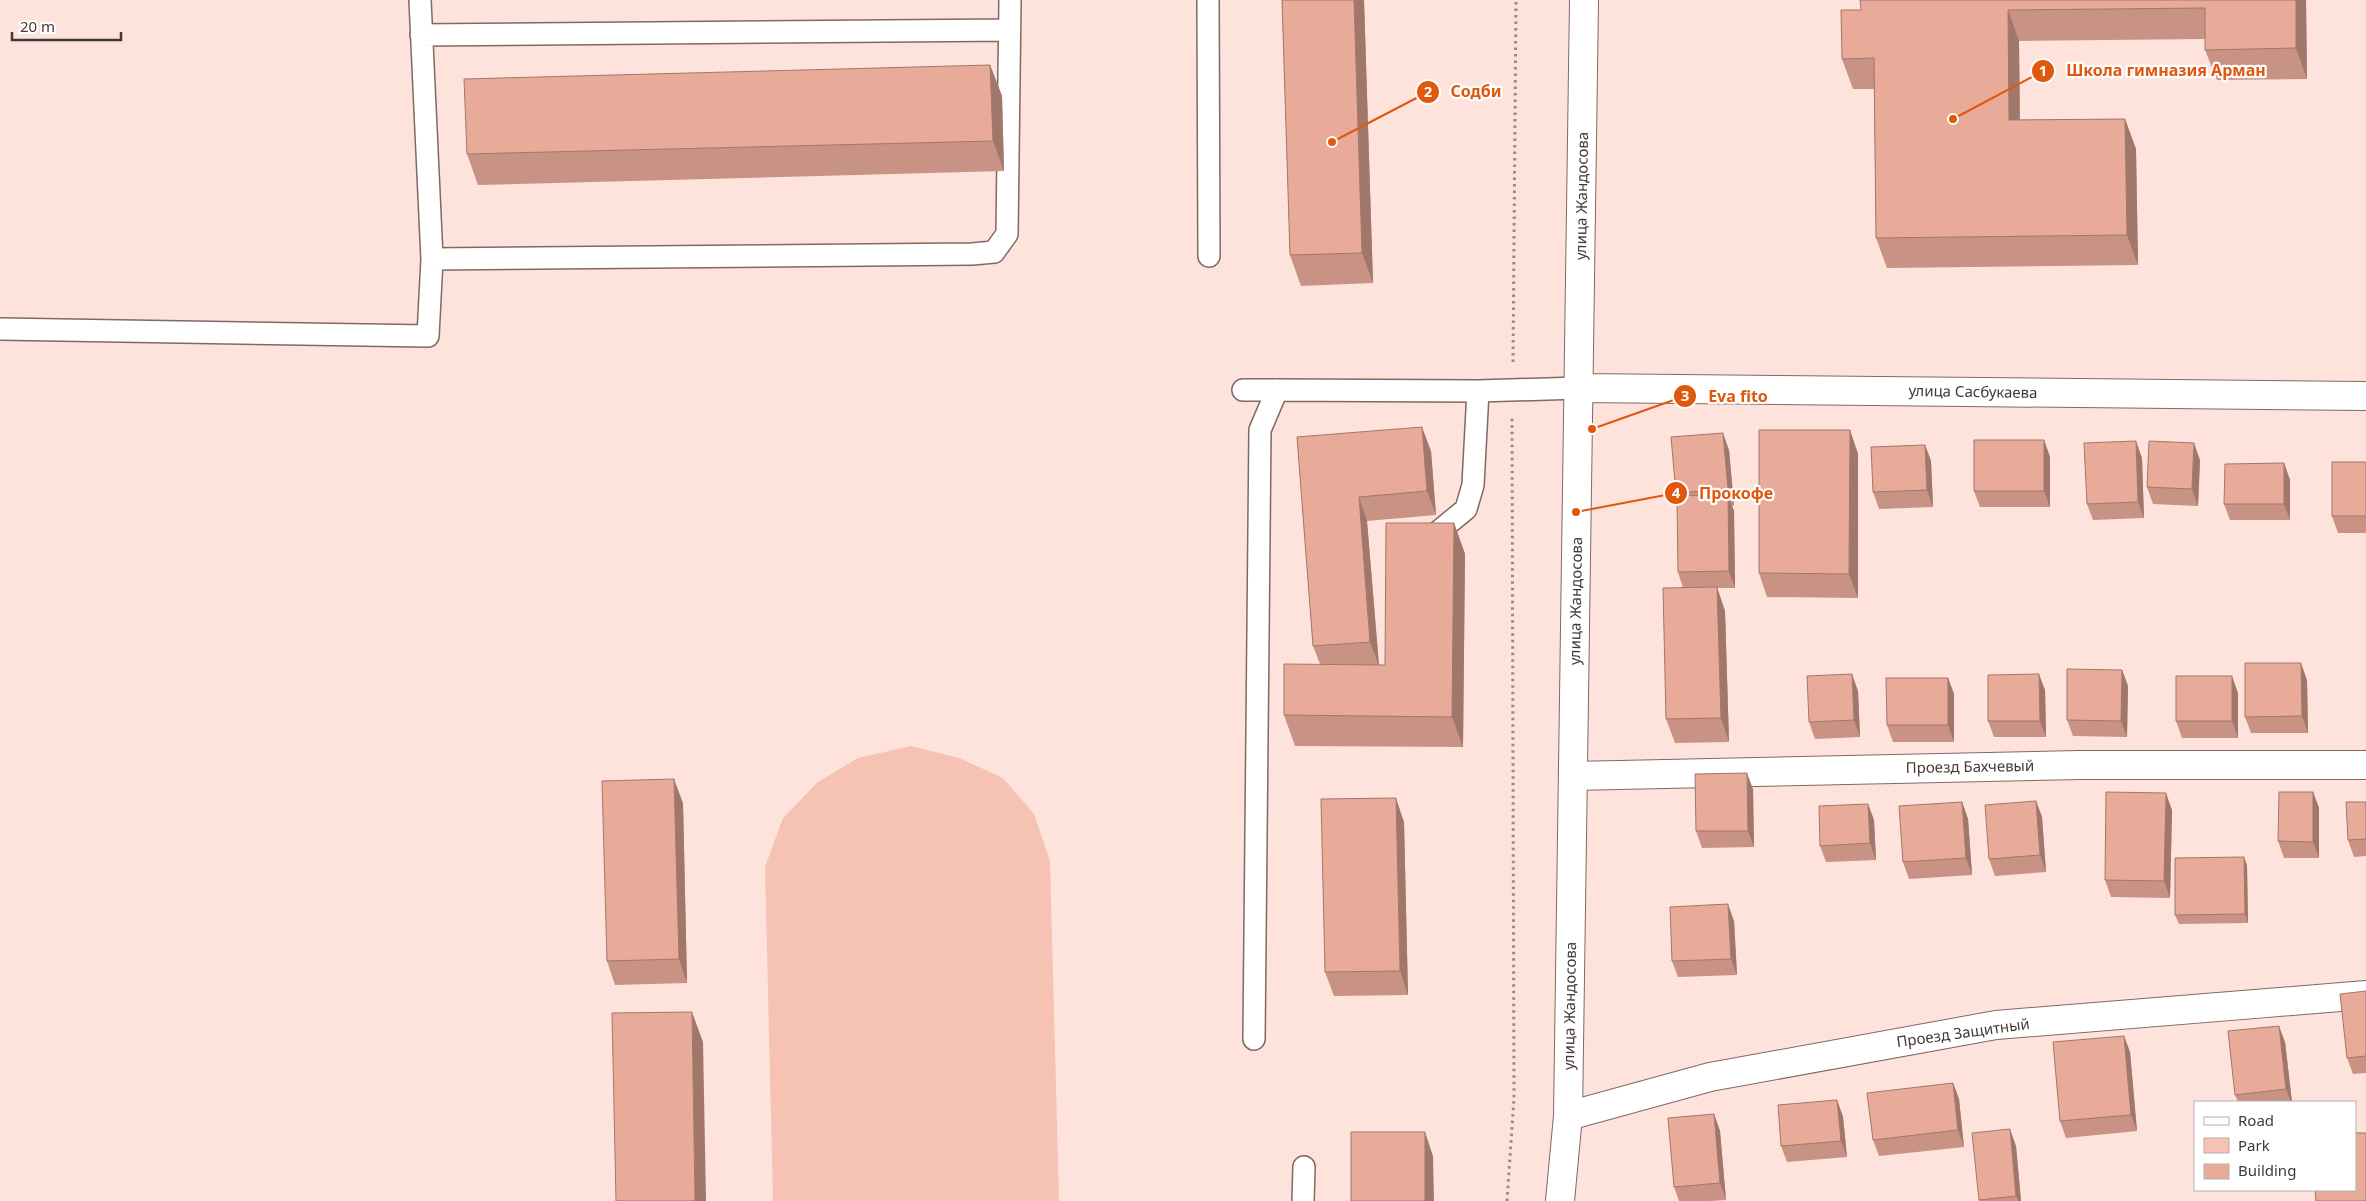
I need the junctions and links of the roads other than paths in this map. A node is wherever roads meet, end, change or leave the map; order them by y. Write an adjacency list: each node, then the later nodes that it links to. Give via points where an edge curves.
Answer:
1 (420, 0): 6 (lane)
2 (1010, 0): 5 (lane)
3 (1208, 0): 7 (lane)
4 (1584, 0): 10 (street, улица Жандосова)
5 (1009, 30): 6 (lane); 8 (lane, via 1007,234 994,252)
6 (421, 35): 8 (lane)
7 (1209, 256)
8 (432, 259): 9 (lane, via 428,336)
9 (0, 329)
10 (1579, 388): 13 (lane); 14 (street, улица Сасбукаева); 17 (street, улица Жандосова)
11 (1243, 390): 12 (lane)
12 (1277, 390): 13 (lane); 19 (lane, via 1260,430)
13 (1478, 391): 15 (lane, via 1473,485 1466,509)
14 (2366, 396)
15 (1414, 551)
16 (2366, 765): 17 (street, Проезд Бахчевый, via 2080,765)
17 (1573, 776): 20 (street, улица Жандосова)
18 (2366, 995): 20 (street, Проезд Защитный, via 1996,1025 1710,1077)
19 (1254, 1039)
20 (1568, 1116): 23 (street, улица Жандосова)
21 (1304, 1167): 22 (lane)
22 (1303, 1201)
23 (1560, 1201)

